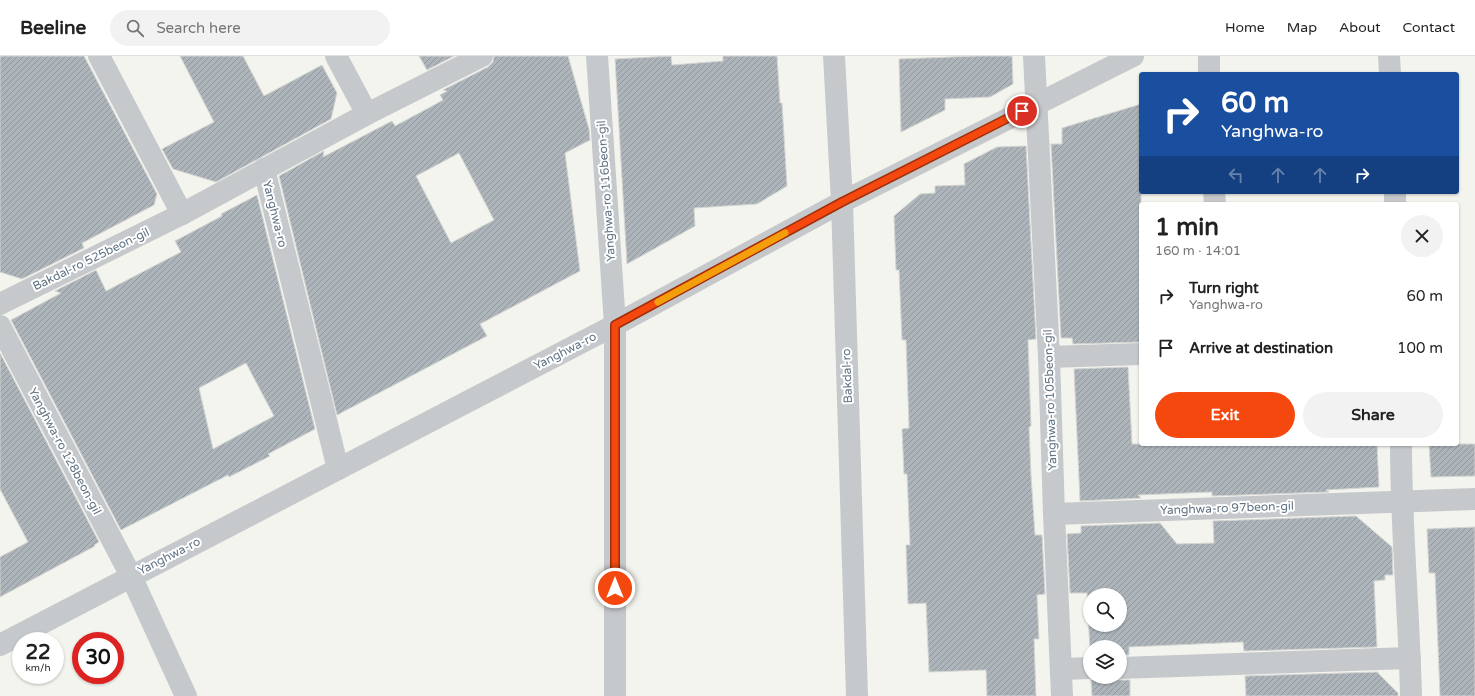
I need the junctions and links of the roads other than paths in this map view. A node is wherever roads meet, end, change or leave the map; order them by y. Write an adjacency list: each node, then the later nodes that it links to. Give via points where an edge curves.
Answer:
1 (99, 56): 16 (street)
2 (336, 56): 13 (street)
3 (482, 56): 13 (street, Bakdal-ro 525beon-gil)
4 (597, 56): 18 (street, Yanghwa-ro 116beon-gil)
5 (834, 56): 15 (street, Bakdal-ro)
6 (1034, 56): 12 (street, Yanghwa-ro 105beon-gil)
7 (1133, 56): 12 (street, Yanghwa-ro)
8 (1209, 56): 10 (street)
9 (1390, 56): 11 (street)
10 (1209, 72)
11 (1390, 72)
12 (1036, 104): 15 (street, Yanghwa-ro); 21 (street, Yanghwa-ro 105beon-gil)
13 (366, 114): 14 (street, Bakdal-ro 525beon-gil)
14 (264, 169): 16 (street, Bakdal-ro 525beon-gil); 23 (street, Yanghwa-ro)
15 (842, 202): 18 (street, Yanghwa-ro); 35 (street, Bakdal-ro)
16 (182, 214): 17 (street, Bakdal-ro 525beon-gil)
17 (0, 304)
18 (615, 325): 23 (street, Yanghwa-ro); 34 (street, Yanghwa-ro 116beon-gil)
19 (0, 326): 27 (street, Yanghwa-ro 128beon-gil)
20 (1139, 354): 21 (street)
21 (1049, 357): 26 (street, Yanghwa-ro 105beon-gil)
22 (1401, 446): 25 (street)
23 (338, 469): 27 (street, Yanghwa-ro)
24 (1475, 499): 25 (street)
25 (1401, 501): 26 (street, Yanghwa-ro 97beon-gil); 29 (street)
26 (1054, 514): 32 (street, Yanghwa-ro 105beon-gil)
27 (131, 576): 28 (street, Yanghwa-ro); 33 (street, Yanghwa-ro 128beon-gil)
28 (0, 645)
29 (1410, 658): 31 (street); 37 (street)
30 (1083, 668): 32 (street)
31 (1127, 668)
32 (1061, 669): 36 (street, Yanghwa-ro 105beon-gil)
33 (186, 696)
34 (615, 696)
35 (856, 696)
36 (1062, 696)
37 (1411, 696)

